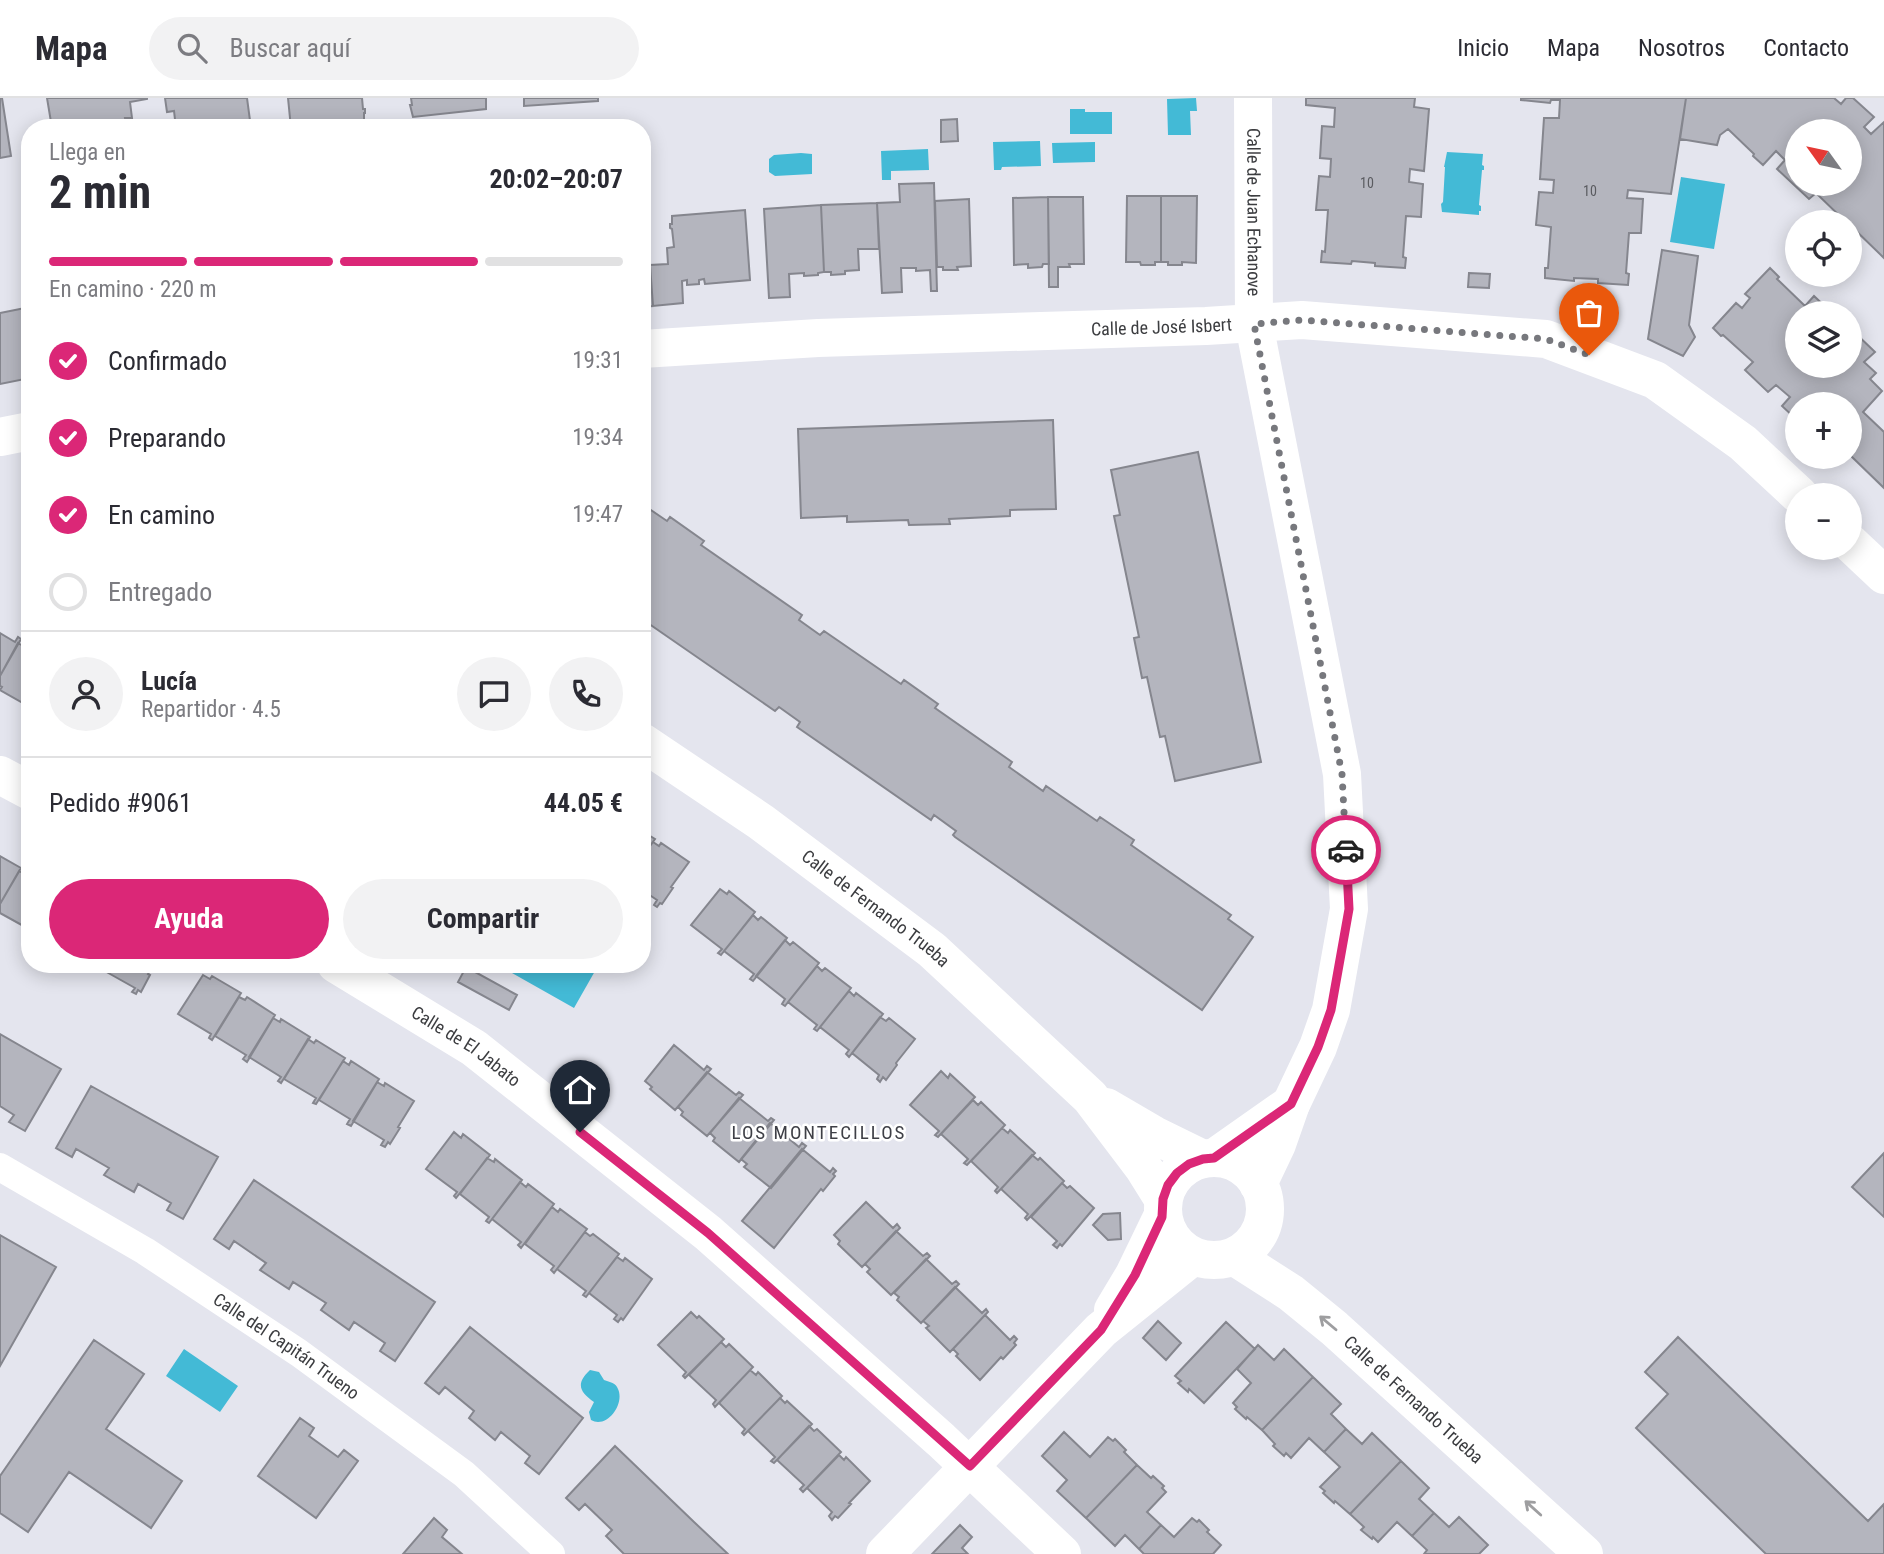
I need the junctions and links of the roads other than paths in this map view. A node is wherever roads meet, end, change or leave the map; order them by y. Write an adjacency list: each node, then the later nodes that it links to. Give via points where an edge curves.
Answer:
1 (1253, 98): 2 (street, Calle de Juan Echanove)
2 (1254, 324): 3 (street, Calle de José Isbert, via 818,338); 6 (street, Calle de José Isbert, via 1302,320 1546,339 1655,380 1743,443); 14 (street, Calle de Juan Echanove, via 1342,774 1349,909 1331,1010)
3 (651, 348)
4 (21, 432): 5 (street)
5 (0, 438)
6 (1786, 483)
7 (1862, 554): 8 (street)
8 (1884, 575)
9 (651, 748): 13 (street, Calle de Fernando Trueba, via 761,822 932,950)
10 (0, 775): 11 (street)
11 (21, 787)
12 (351, 973): 22 (street, Calle de El Jabato, via 474,1048 708,1233)
13 (1090, 1097): 15 (street, Calle de Fernando Trueba, via 1154,1135); 18 (street, Calle de Fernando Trueba, via 1143,1167)
14 (1291, 1104): 15 (street, Calle de Juan Echanove); 17 (street, Calle de Juan Echanove)
15 (1209, 1158): 17 (street, via 1232,1161); 18 (street, via 1177,1173 1168,1185)
16 (0, 1167): 23 (street, Calle del Capitán Trueno, via 145,1251 299,1353 464,1474)
17 (1258, 1184): 20 (street, via 1265,1200 1265,1217 1259,1234)
18 (1162, 1208): 19 (street, via 1168,1233); 21 (street, via 1135,1275)
19 (1192, 1257): 20 (street, via 1206,1261); 21 (street)
20 (1235, 1257): 26 (street, Calle de Fernando Trueba, one-way to 20, via 1334,1328)
21 (1101, 1330): 22 (street)
22 (970, 1466): 24 (street); 25 (street, Calle de El Jabato)
23 (551, 1554)
24 (885, 1554)
25 (1062, 1554)
26 (1584, 1554)

